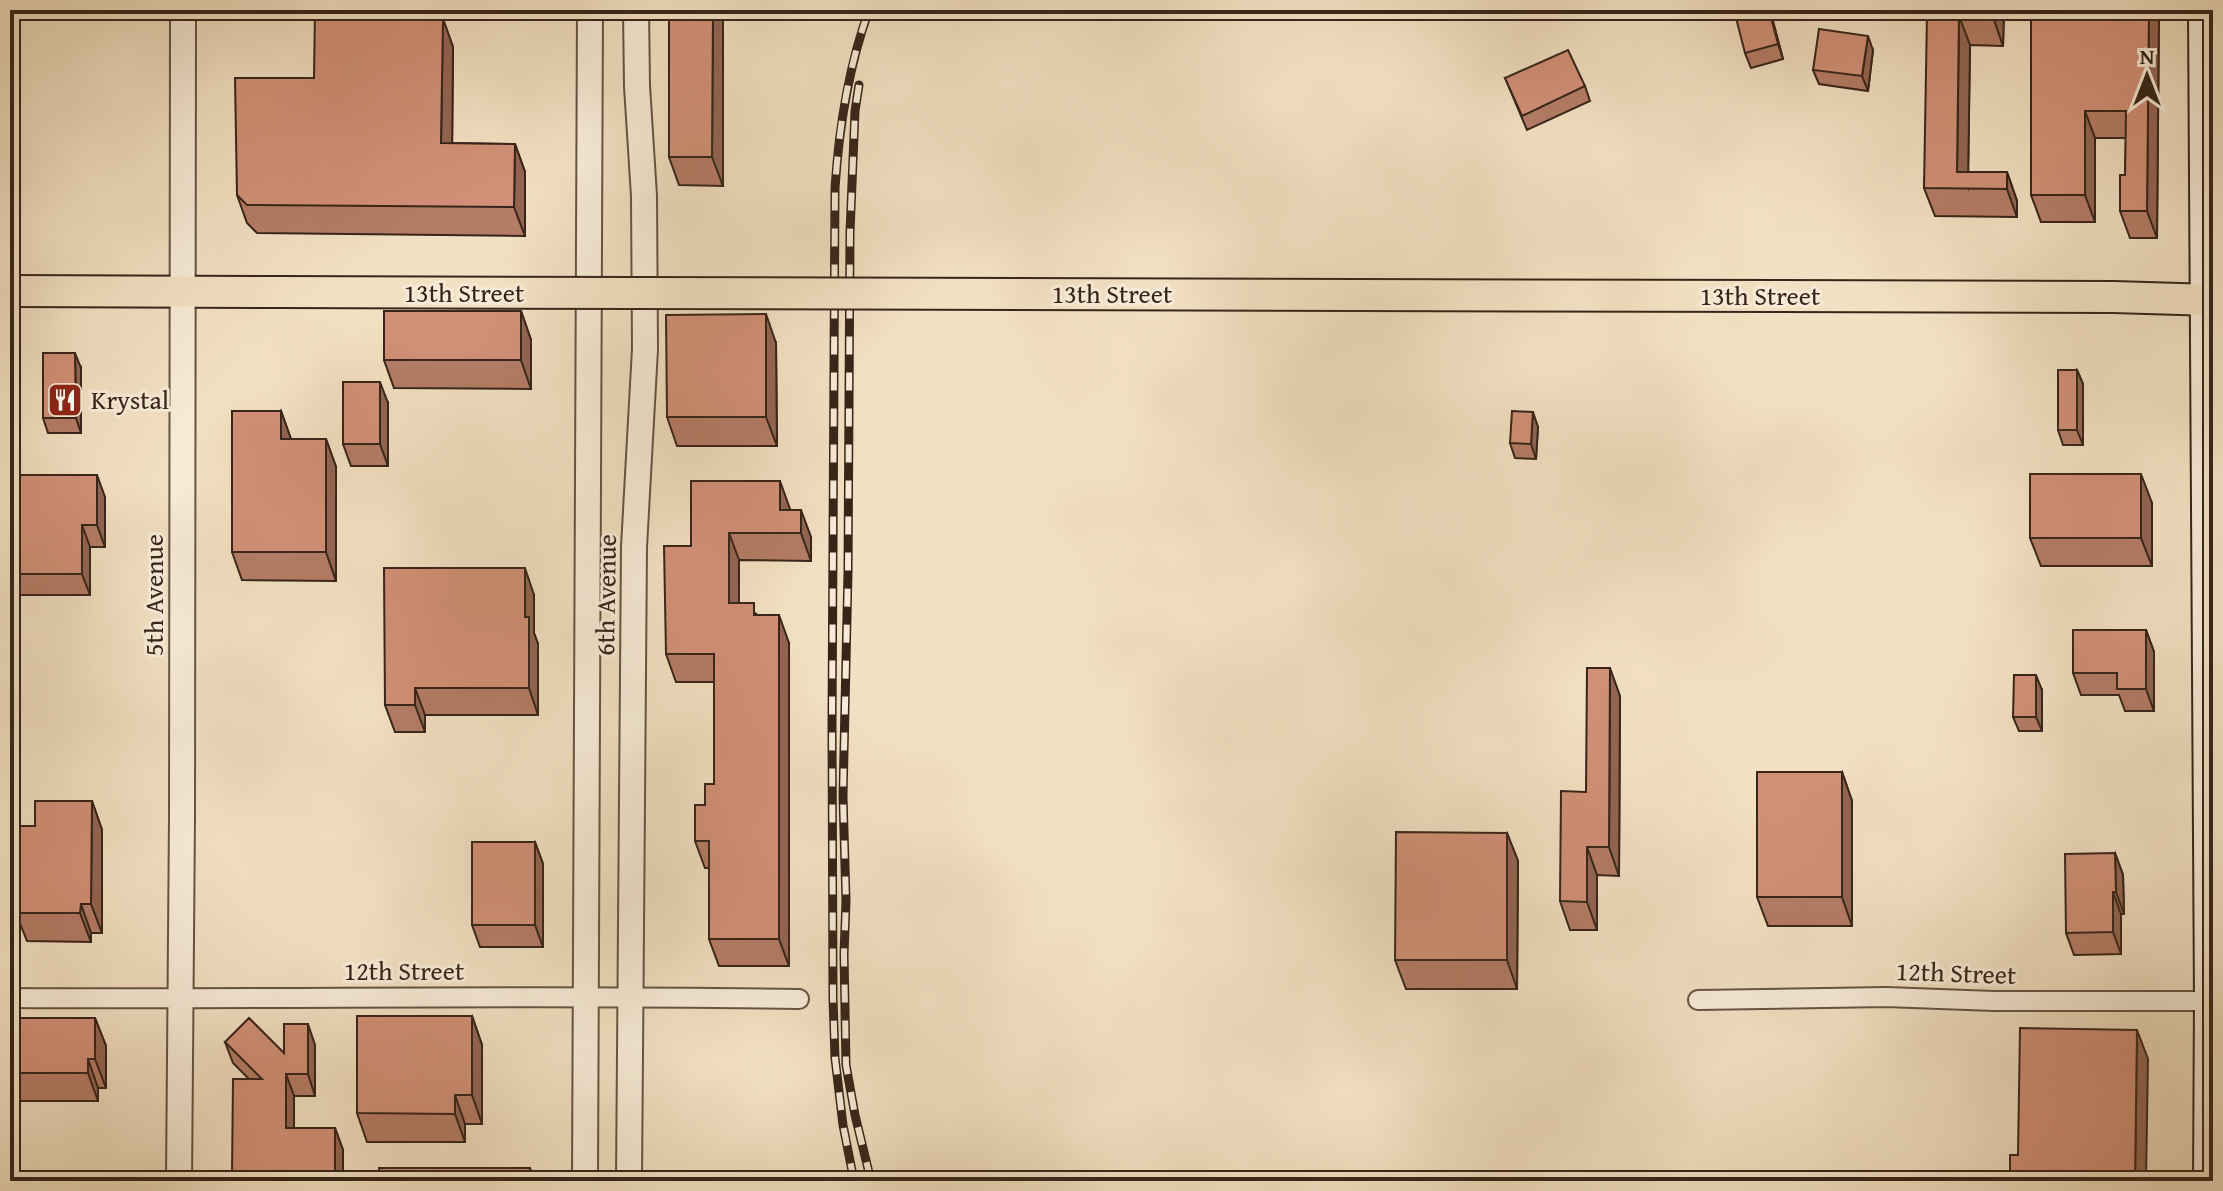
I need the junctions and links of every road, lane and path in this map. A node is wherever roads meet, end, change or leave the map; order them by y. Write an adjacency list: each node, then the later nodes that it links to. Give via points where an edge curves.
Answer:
1 (183, 10): 6 (street, 5th Avenue)
2 (590, 10): 8 (street, 6th Avenue)
3 (636, 10): 9 (street, 6th Avenue, via 645,349 634,547)
4 (2202, 10): 7 (main road)
5 (10, 291): 6 (main road, 13th Street)
6 (183, 292): 7 (main road, 13th Street, bridge); 11 (street, 5th Avenue)
7 (2208, 300): 14 (main road)
8 (587, 996): 9 (street, 12th Street); 11 (street, 12th Street); 16 (street, 6th Avenue)
9 (630, 996): 12 (street, 12th Street); 17 (street, 6th Avenue)
10 (10, 998): 11 (street, 12th Street)
11 (181, 999): 15 (street, 5th Avenue)
12 (799, 999)
13 (1698, 1000): 14 (street, 12th Street)
14 (2211, 1001): 18 (main road)
15 (179, 1181)
16 (585, 1181)
17 (629, 1181)
18 (2207, 1181)

